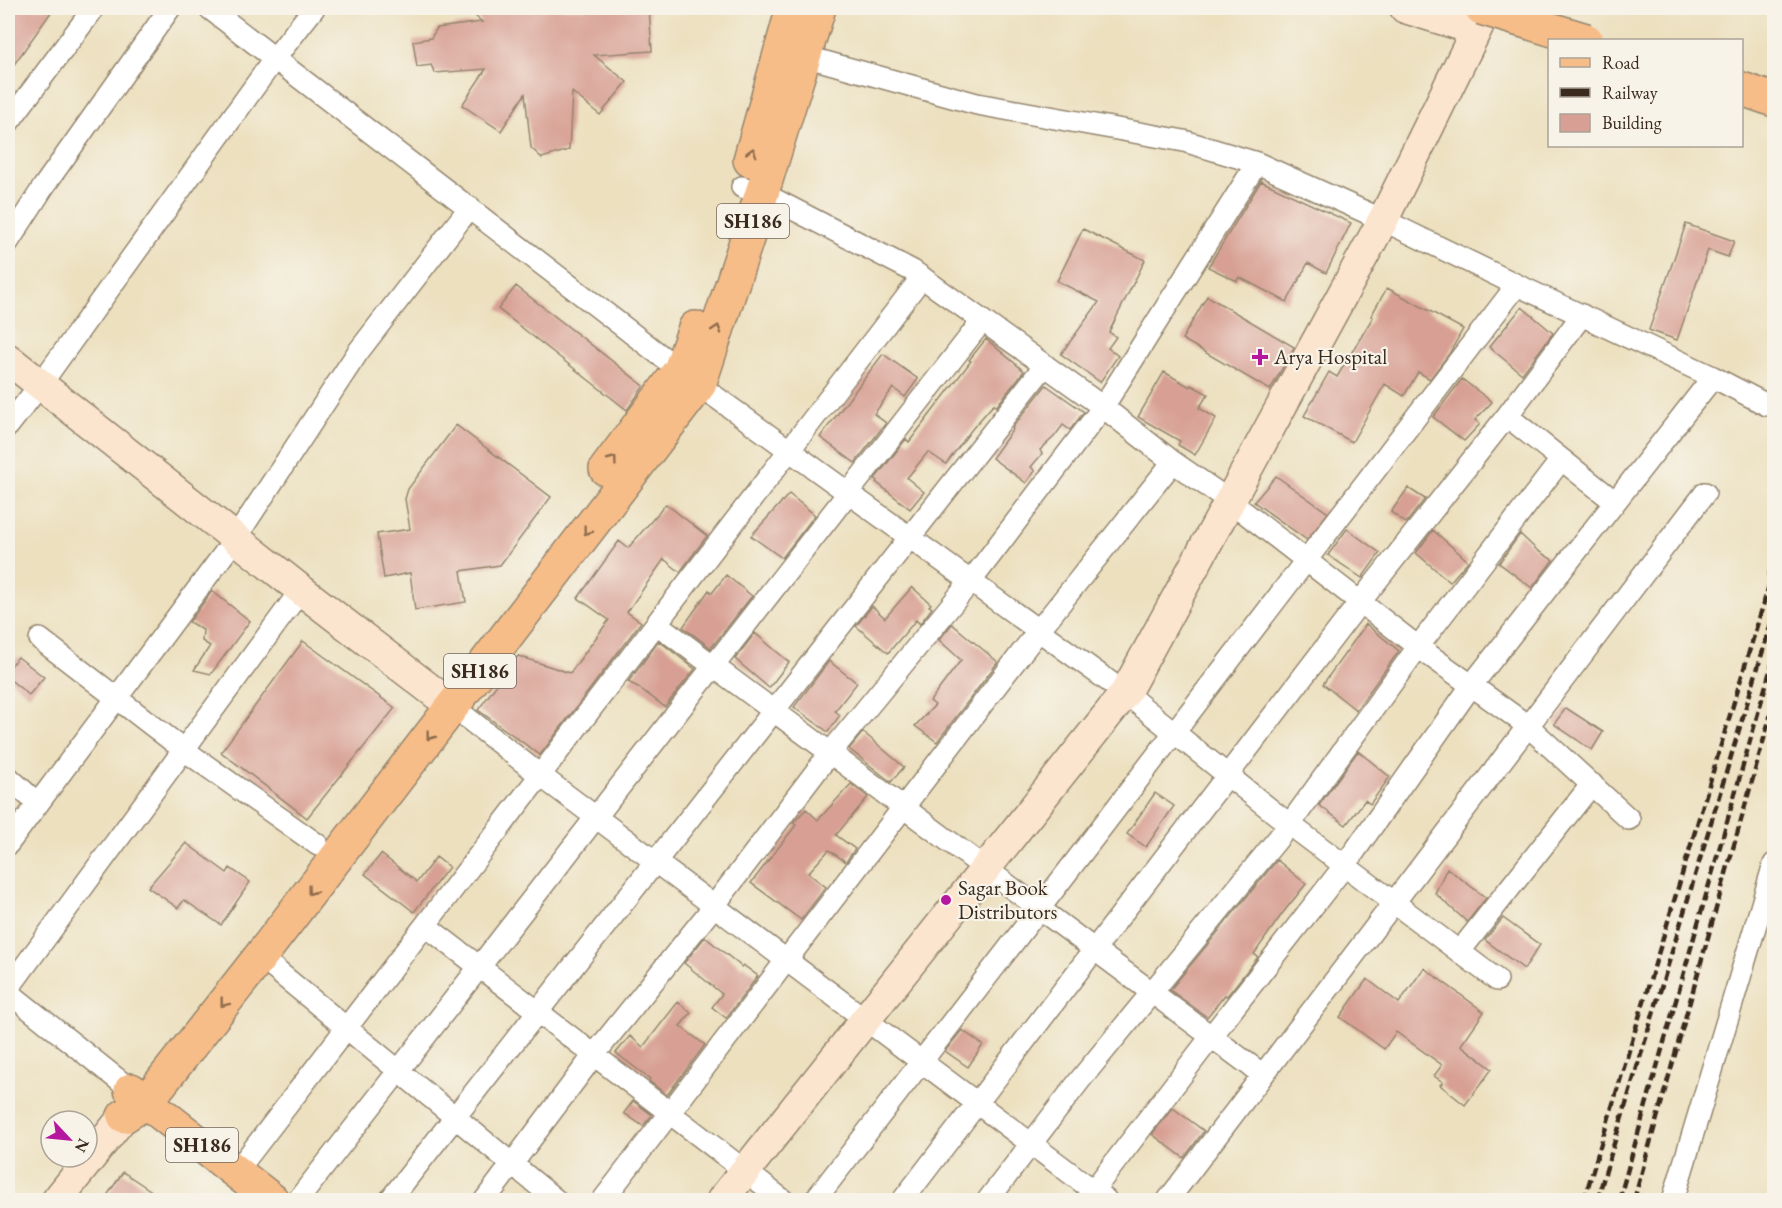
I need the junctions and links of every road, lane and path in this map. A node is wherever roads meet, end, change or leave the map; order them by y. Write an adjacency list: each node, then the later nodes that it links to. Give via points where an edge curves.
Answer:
1 (94, 8): 14 (street)
2 (170, 8): 19 (street)
3 (208, 8): 11 (street)
4 (314, 8): 11 (street)
5 (792, 8): 16 (main road, one-way to 5)
6 (819, 8): 10 (main road)
7 (1405, 8): 8 (main road)
8 (1481, 15): 9 (main road, bridge); 18 (main road)
9 (1582, 39)
10 (804, 56): 15 (street, via 977,104 1184,141); 16 (main road, SH186)
11 (275, 58): 17 (street); 28 (street)
12 (1743, 89): 13 (main road)
13 (1774, 100)
14 (8, 123)
15 (1257, 163): 18 (street); 30 (street)
16 (752, 190): 20 (street); 26 (main road, SH186, one-way to 16)
17 (470, 207): 26 (street); 41 (street, via 358,352)
18 (1383, 220): 21 (street); 38 (main road)
19 (8, 242)
20 (922, 277): 23 (street); 33 (street)
21 (1517, 285): 22 (street); 42 (street)
22 (1582, 315): 27 (street); 31 (street)
23 (982, 321): 25 (street); 36 (street)
24 (8, 359): 28 (main road)
25 (1045, 365): 30 (street); 40 (street)
26 (689, 377): 33 (street); 54 (main road, SH186)
27 (1713, 377): 29 (street); 39 (street)
28 (40, 385): 32 (street); 41 (main road)
29 (1767, 405)
30 (1103, 407): 35 (street); 43 (street)
31 (1507, 416): 34 (street); 45 (street)
32 (8, 426)
33 (791, 449): 36 (street); 46 (street)
34 (1561, 460): 39 (street); 49 (street)
35 (1173, 462): 38 (street); 47 (street)
36 (849, 492): 40 (street); 50 (street)
37 (1705, 493): 56 (street)
38 (1231, 502): 42 (street); 52 (main road)
39 (1615, 502): 51 (street)
40 (910, 537): 43 (street); 55 (street)
41 (236, 539): 44 (main road); 53 (street)
42 (1308, 561): 45 (street); 57 (street)
43 (971, 580): 47 (street); 59 (street)
44 (301, 590): 54 (main road); 58 (street)
45 (1360, 602): 49 (street); 61 (street)
46 (657, 624): 50 (street); 60 (street)
47 (1039, 630): 52 (street); 65 (street)
48 (40, 639): 53 (street)
49 (1418, 647): 51 (street); 68 (street)
50 (714, 666): 55 (street); 66 (street)
51 (1472, 686): 56 (street); 73 (street)
52 (1125, 693): 57 (street); 74 (main road)
53 (116, 697): 58 (street); 64 (street)
54 (444, 700): 60 (street); 70 (main road); 81 (main road, SH186, one-way to 81)
55 (774, 711): 59 (street); 71 (street)
56 (1528, 726): 63 (street); 75 (street)
57 (1174, 732): 61 (street); 77 (street)
58 (183, 750): 70 (street); 85 (street)
59 (830, 753): 65 (street); 76 (street)
60 (541, 776): 66 (street); 78 (street)
61 (1228, 776): 68 (street); 79 (street)
62 (8, 777): 64 (street)
63 (1592, 784): 67 (street); 80 (street)
64 (37, 803): 69 (street)
65 (903, 807): 74 (street); 82 (street)
66 (596, 817): 71 (street); 83 (street)
67 (1629, 819)
68 (1290, 824): 73 (street); 86 (street)
69 (8, 844)
70 (318, 845): 95 (main road)
71 (655, 862): 76 (street); 87 (street)
72 (1774, 864): 117 (street)
73 (1345, 865): 75 (street); 90 (street)
74 (985, 869): 77 (street); 88 (main road)
75 (1395, 902): 80 (street); 94 (street)
76 (714, 906): 82 (street); 91 (street)
77 (1039, 908): 79 (street); 92 (street)
78 (426, 926): 83 (street); 89 (street)
79 (1095, 950): 86 (street); 96 (street)
80 (1460, 951): 84 (street)
81 (260, 957): 89 (street); 95 (main road, SH186, one-way to 95)
82 (786, 960): 88 (street); 97 (street)
83 (480, 968): 87 (street); 93 (street)
84 (1497, 980)
85 (8, 990): 95 (street)
86 (1152, 993): 90 (street); 99 (street)
87 (538, 1012): 91 (street); 98 (street)
88 (866, 1020): 92 (street); 102 (main road)
89 (347, 1029): 93 (street); 101 (street)
90 (1210, 1037): 94 (street); 103 (street)
91 (594, 1055): 97 (street); 100 (street)
92 (921, 1062): 96 (street); 113 (street)
93 (399, 1072): 98 (street); 106 (street)
94 (1263, 1075): 116 (street)
95 (134, 1103): 101 (main road, SH186); 104 (main road)
96 (977, 1104): 99 (street); 114 (street)
97 (669, 1113): 102 (street); 110 (street)
98 (455, 1118): 100 (street); 107 (street)
99 (1031, 1144): 103 (street); 115 (street)
100 (512, 1165): 108 (street); 109 (street)
101 (236, 1172): 105 (main road, SH186)
102 (745, 1172): 111 (main road); 112 (street)
103 (1095, 1197)
104 (57, 1200)
105 (272, 1200)
106 (298, 1200)
107 (390, 1200)
108 (484, 1200)
109 (556, 1200)
110 (603, 1200)
111 (722, 1200)
112 (783, 1200)
113 (815, 1200)
114 (903, 1200)
115 (988, 1200)
116 (1168, 1200)
117 (1673, 1200)

